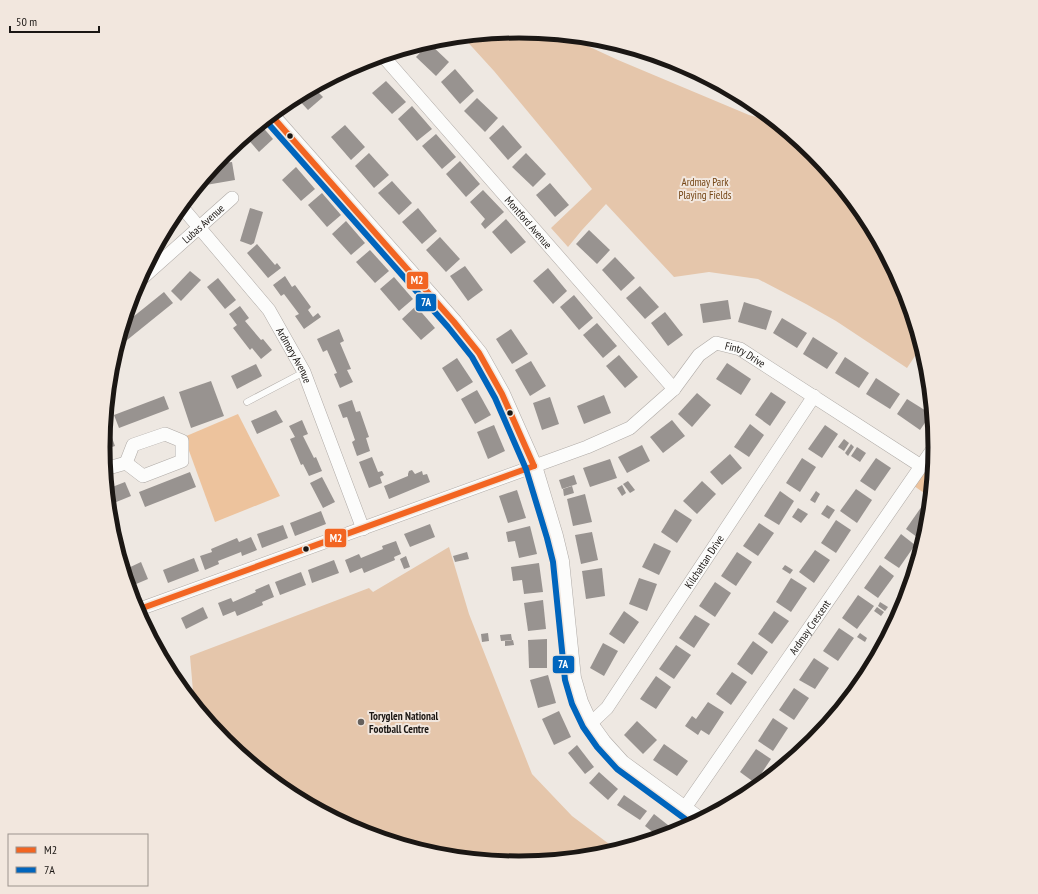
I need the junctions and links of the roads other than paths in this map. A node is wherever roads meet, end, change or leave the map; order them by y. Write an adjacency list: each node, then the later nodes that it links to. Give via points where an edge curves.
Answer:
1 (387, 60): 8 (street, Montford Avenue)
2 (275, 119): 13 (street, via 479,353 502,394)
3 (232, 198): 5 (street, Lubas Avenue)
4 (185, 211): 5 (street, Ardmory Avenue)
5 (199, 227): 6 (street, Lubas Avenue); 7 (street, Ardmory Avenue, via 269,310)
6 (150, 270)
7 (304, 372): 10 (lane); 16 (street, Ardmory Avenue)
8 (674, 389): 9 (street, Fintry Drive, via 699,355 716,343 740,349); 13 (street, Fintry Drive, via 630,428)
9 (814, 396): 14 (street, Fintry Drive); 18 (street, Kilchattan Drive, via 607,708)
10 (247, 402)
11 (928, 457): 14 (street, Ardmay Crescent)
12 (126, 463): 15 (street)
13 (534, 466): 16 (street, Fintry Drive); 18 (street, via 561,561 573,678)
14 (921, 466): 19 (street, Ardmay Crescent)
15 (111, 467)
16 (363, 529): 17 (street, Fintry Drive)
17 (143, 608)
18 (590, 724): 19 (street, via 622,763)
19 (684, 809): 20 (street)
20 (695, 816)

